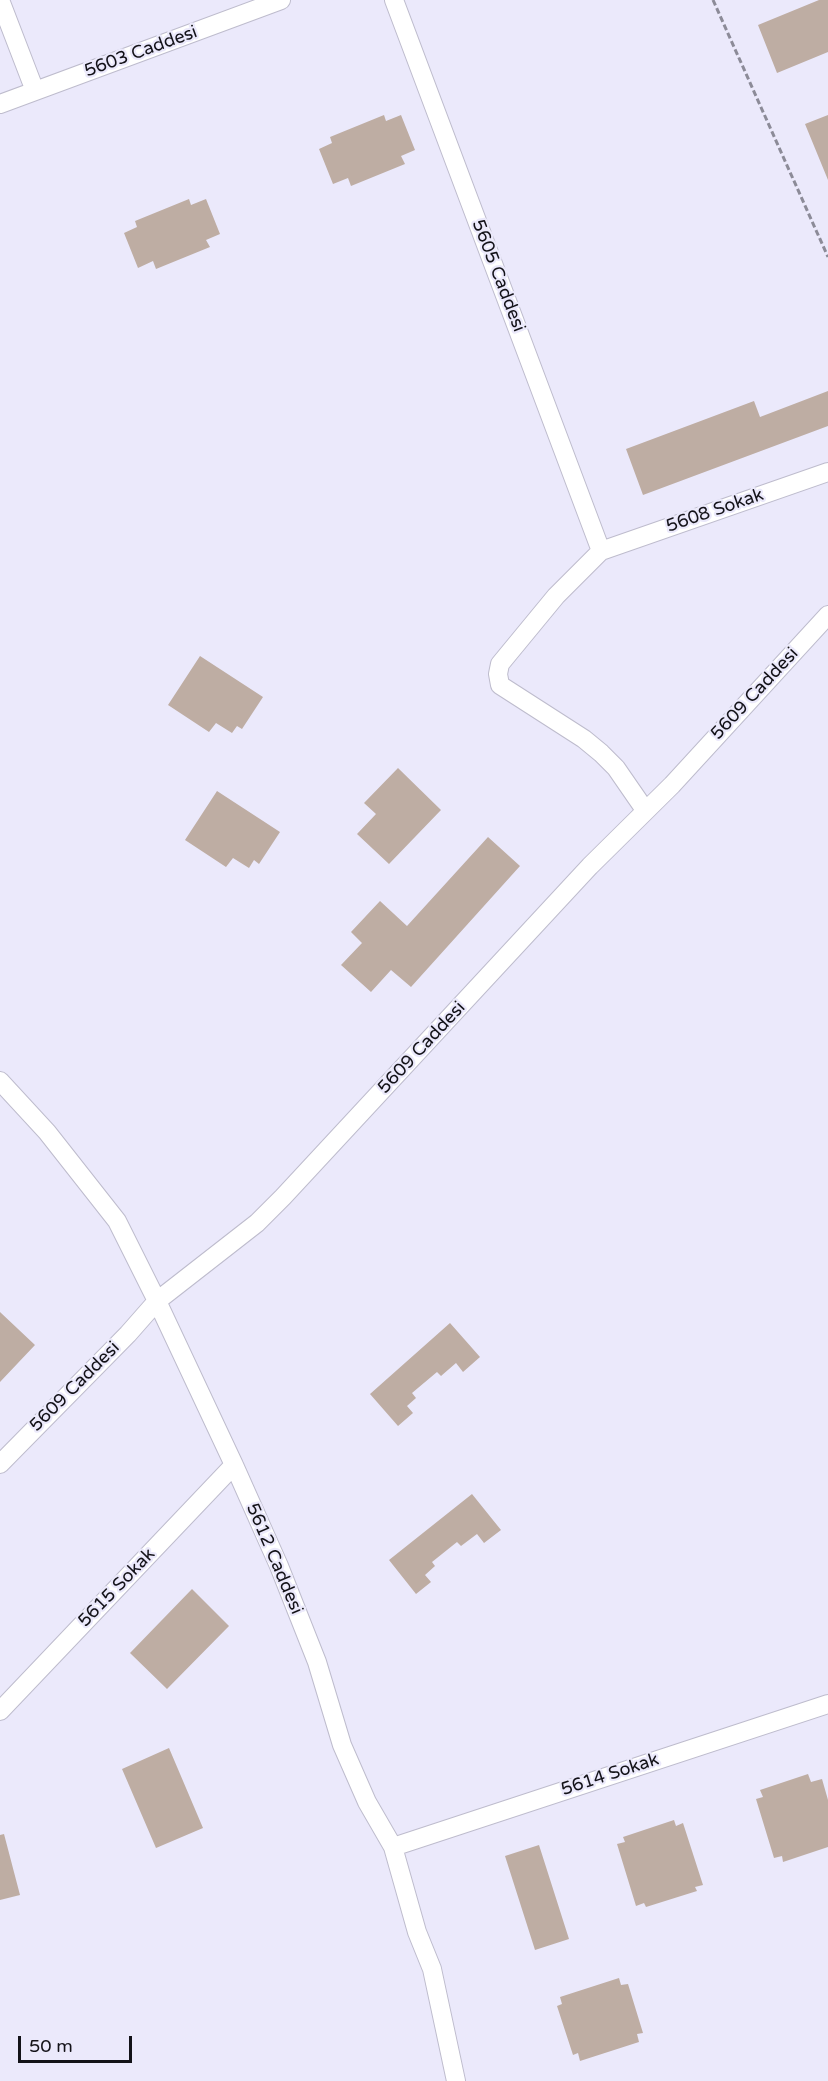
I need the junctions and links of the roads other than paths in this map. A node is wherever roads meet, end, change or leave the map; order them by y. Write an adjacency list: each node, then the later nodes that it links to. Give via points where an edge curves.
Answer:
1 (0, 0): 4 (street)
2 (281, 0): 4 (street, 5603 Caddesi)
3 (394, 0): 7 (street, 5605 Caddesi)
4 (35, 91): 5 (street, 5603 Caddesi)
5 (0, 104)
6 (828, 472): 7 (street, 5608 Sokak)
7 (601, 551): 9 (street, via 541,613 500,664 498,674 500,685 601,753)
8 (828, 615): 9 (street, 5609 Caddesi)
9 (645, 810): 11 (street, 5609 Caddesi, via 257,1223)
10 (0, 1081): 11 (street, 5612 Caddesi, via 47,1132 117,1221)
11 (157, 1300): 12 (street, 5609 Caddesi); 13 (street, 5612 Caddesi)
12 (0, 1464)
13 (234, 1465): 15 (street, 5615 Sokak); 16 (street, 5612 Caddesi, via 317,1662 342,1745 367,1802)
14 (828, 1704): 16 (street, 5614 Sokak)
15 (0, 1711)
16 (393, 1847): 17 (street, 5612 Caddesi, via 417,1932 432,1969)
17 (456, 2081)

